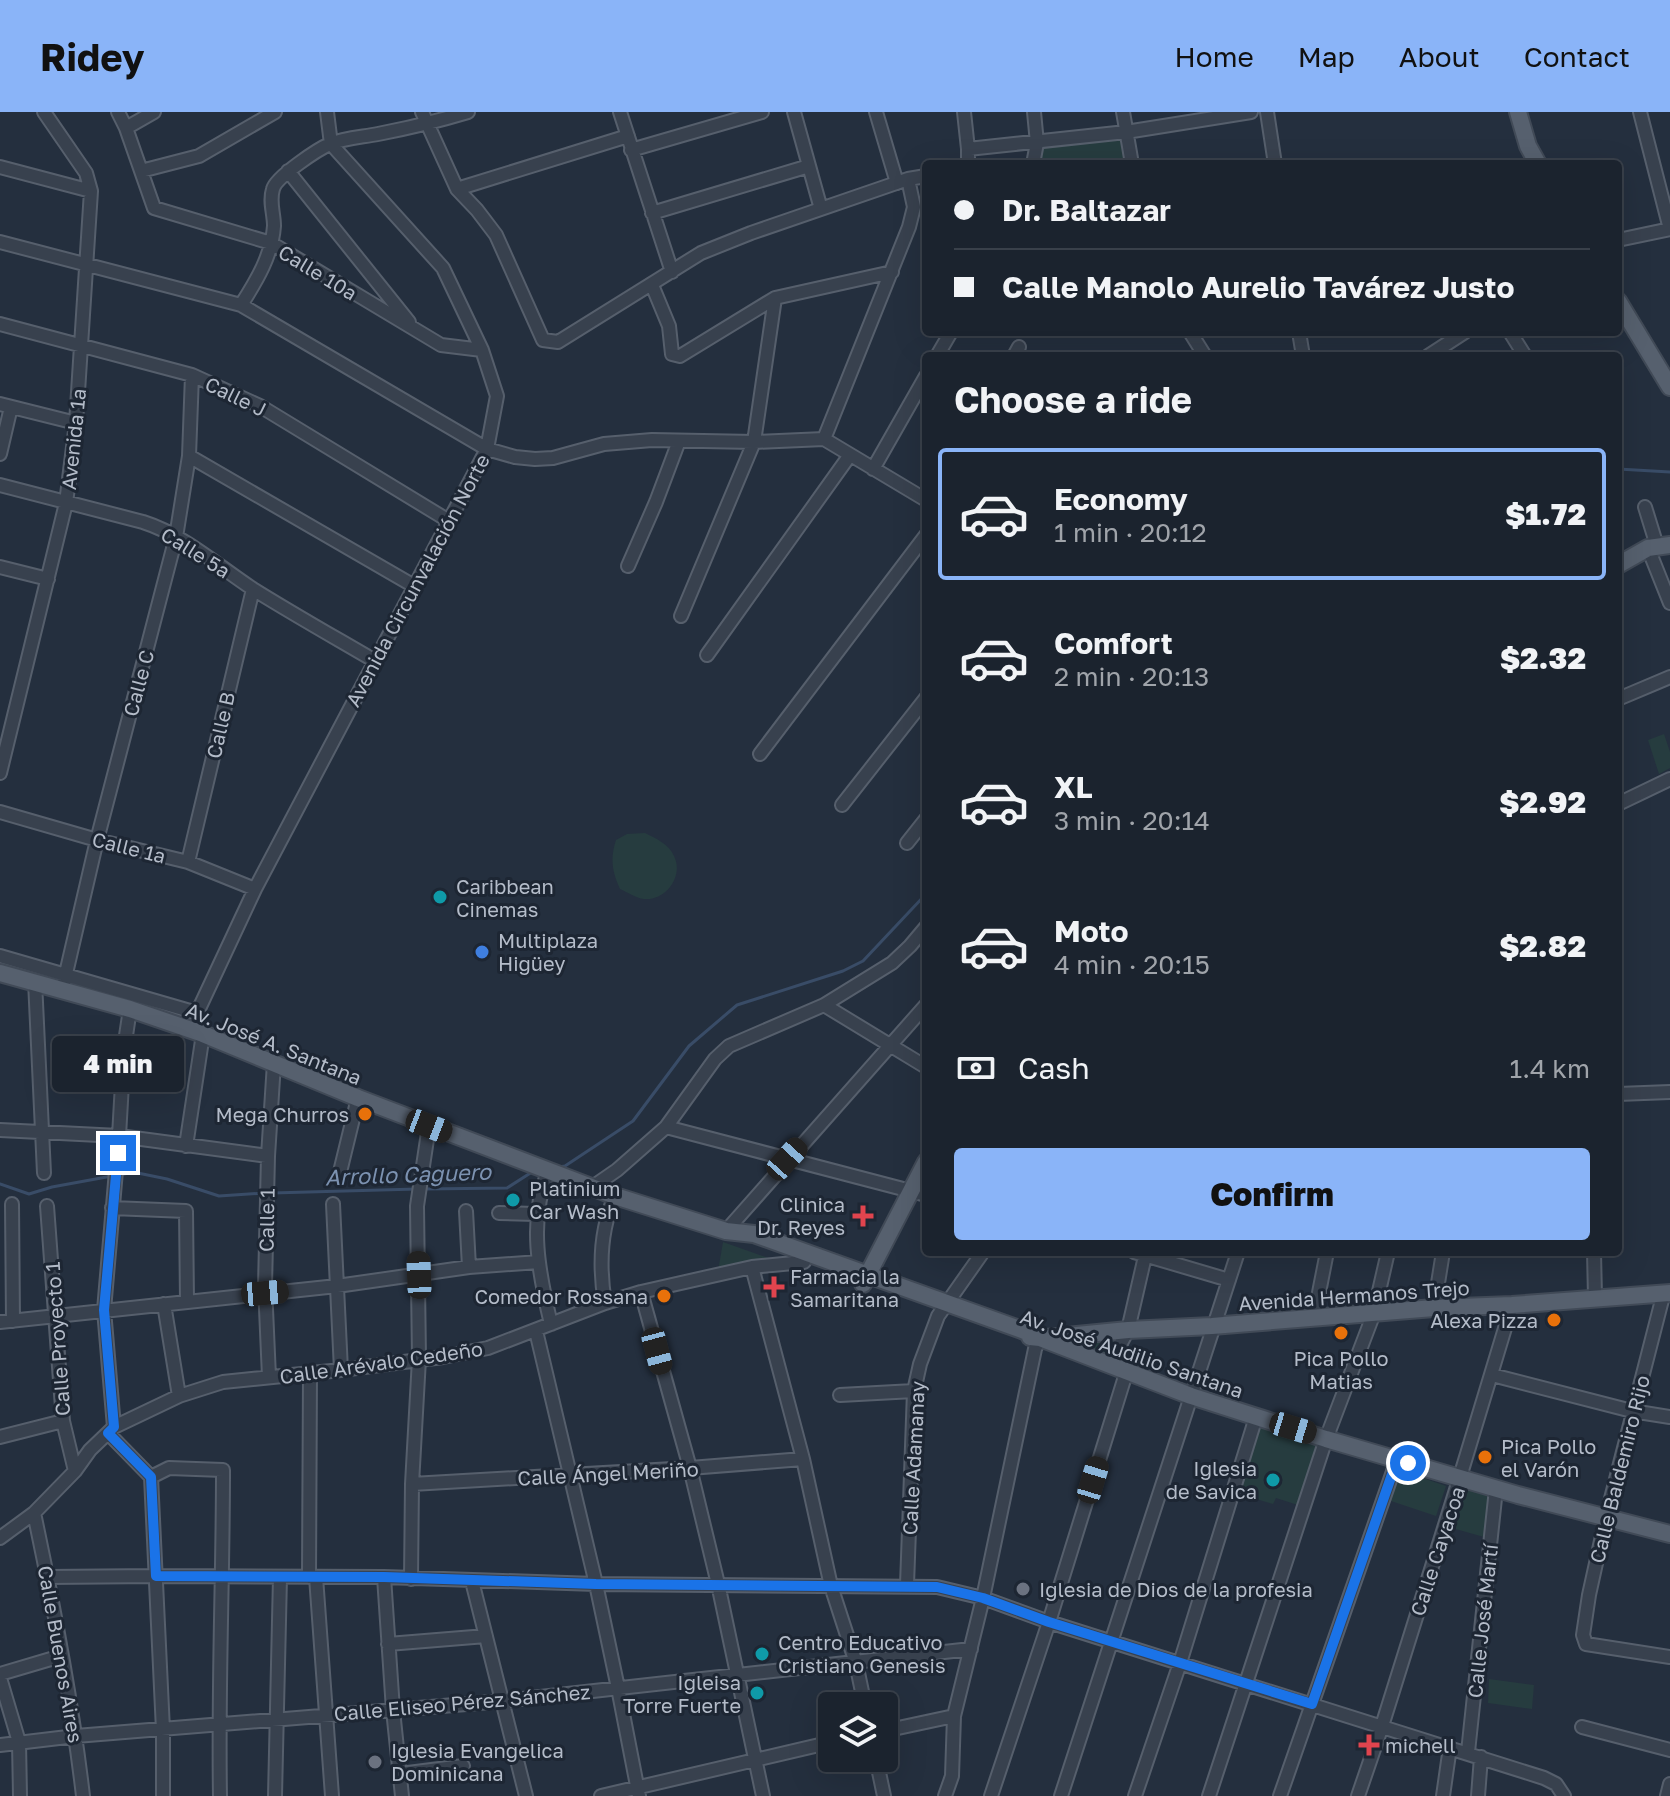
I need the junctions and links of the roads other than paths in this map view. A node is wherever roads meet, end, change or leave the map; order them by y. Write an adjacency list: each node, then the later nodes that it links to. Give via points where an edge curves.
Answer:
1 (44, 112): 37 (street, Avenida 1ª, via 86,173)
2 (118, 112): 19 (street, Calle 10ª)
3 (154, 112): 19 (street)
4 (275, 112): 32 (street, via 199,156)
5 (327, 112): 23 (street)
6 (468, 112): 18 (street)
7 (620, 112): 21 (street)
8 (762, 112): 21 (street)
9 (794, 112): 30 (street)
10 (876, 112): 35 (street)
11 (964, 112): 24 (street)
12 (1034, 112): 22 (street)
13 (1123, 112): 20 (street)
14 (1251, 112): 20 (street)
15 (1267, 112): 28 (street)
16 (1518, 112): 29 (main road)
17 (1640, 112): 40 (street, via 1670,229)
18 (425, 118): 23 (street); 36 (street)
19 (126, 128): 32 (street, Calle 10ª)
20 (1126, 132): 22 (street); 27 (street)
21 (630, 143): 36 (street); 39 (street)
22 (1037, 143): 24 (street); 26 (street)
23 (331, 144): 33 (street); 54 (street, Avenida Circunvalación Norte, via 443,268)
24 (968, 149): 25 (street)
25 (968, 160)
26 (1034, 160)
27 (1131, 160)
28 (1274, 160)
29 (1536, 160)
30 (809, 166): 38 (street); 39 (street)
31 (0, 167): 37 (street)
32 (141, 171): 42 (street, Calle 10ª, via 154,208)
33 (288, 171): 42 (street, via 272,190); 51 (street)
34 (922, 177): 35 (street)
35 (902, 181): 38 (street); 45 (street, via 914,207)
36 (457, 189): 46 (street, via 496,235 543,340 558,342)
37 (91, 191): 43 (street, Avenida 1ª)
38 (821, 209): 44 (street, via 701,253)
39 (652, 213): 44 (street)
40 (1622, 239)
41 (0, 242): 43 (street)
42 (271, 243): 48 (street); 51 (street, Calle 10ª)
43 (87, 263): 48 (street); 53 (street, Avenida 1ª)
44 (672, 272): 46 (street)
45 (892, 272): 47 (street); 61 (street)
46 (652, 285): 47 (street, via 676,357)
47 (775, 298): 63 (street)
48 (241, 305): 64 (street)
49 (1622, 308): 58 (main road)
50 (0, 324): 53 (street, Calle J)
51 (416, 330): 54 (street, Calle 10ª, via 441,345)
52 (1461, 336): 55 (street)
53 (82, 345): 56 (street, Calle J); 60 (street, Avenida 1ª)
54 (482, 350): 64 (street, Avenida Circunvalación Norte, via 497,396)
55 (1443, 352)
56 (192, 375): 67 (street, Calle C); 73 (street, Calle J, via 260,406)
57 (922, 383): 68 (street)
58 (1670, 387)
59 (6, 406): 60 (street); 65 (street)
60 (76, 423): 71 (street, Avenida 1ª)
61 (824, 439): 63 (street); 66 (street)
62 (679, 441): 63 (street); 64 (street, via 604,444 535,459); 78 (street)
63 (754, 442): 84 (street)
64 (487, 449): 73 (street, Avenida Circunvalación Norte)
65 (0, 454)
66 (850, 455): 68 (street); 85 (street)
67 (189, 456): 74 (street, Calle C); 81 (street)
68 (873, 469): 70 (street)
69 (0, 485): 71 (street, Calle 5ª)
70 (922, 498)
71 (66, 503): 74 (street, Calle 5ª, via 143,522); 80 (street, Avenida 1ª)
72 (1645, 507): 76 (street)
73 (449, 521): 81 (street, Avenida Circunvalación Norte)
74 (176, 537): 82 (street, Calle 5ª); 97 (street, Calle C)
75 (922, 540): 90 (street)
76 (1658, 547): 77 (main road); 83 (street)
77 (1622, 563)
78 (628, 566)
79 (0, 567): 80 (street)
80 (48, 579): 91 (street, Avenida 1ª)
81 (414, 586): 86 (street, Avenida Circunvalación Norte)
82 (253, 589): 86 (street, Calle 5ª); 99 (street, Calle B)
83 (1670, 603)
84 (681, 616)
85 (707, 655)
86 (375, 661): 100 (street, Avenida Circunvalación Norte)
87 (1670, 677): 88 (street)
88 (1622, 697)
89 (922, 703): 94 (street)
90 (760, 754)
91 (0, 773)
92 (1670, 779): 93 (street)
93 (1622, 802)
94 (842, 805)
95 (0, 812): 97 (street, Calle 1ª)
96 (922, 824): 98 (street)
97 (97, 840): 99 (street, Calle 1ª); 105 (street, Calle C)
98 (907, 843)
99 (188, 862): 100 (street, Calle 1ª)
100 (255, 889): 105 (street, Avenida Circunvalación Norte, via 197,1013)
101 (922, 932): 106 (street, via 892,963)
102 (0, 956): 105 (street)
103 (0, 973): 104 (main road, Av. José A. Santana)
104 (35, 981): 105 (main road, Av. José A. Santana); 119 (street)
105 (64, 982): 107 (main road, Av. José A. Santana)
106 (824, 1005): 110 (street); 117 (street, via 729,1046)
107 (130, 1009): 109 (main road, Av. José A. Santana); 120 (street)
108 (922, 1009): 110 (street)
109 (203, 1034): 111 (main road, Av. José A. Santana); 121 (street)
110 (890, 1045): 112 (street); 123 (street)
111 (274, 1063): 115 (main road, Av. José A. Santana); 122 (street, Calle 1)
112 (922, 1065)
113 (1670, 1092): 114 (street)
114 (1622, 1094)
115 (358, 1098): 116 (main road, Av. José A. Santana); 125 (street)
116 (429, 1126): 124 (main road, Av. José A. Santana); 150 (street, via 417,1206)
117 (666, 1127): 123 (street); 127 (street)
118 (0, 1130): 119 (street)
119 (42, 1132): 120 (street); 126 (street)
120 (119, 1136): 121 (street); 133 (street)
121 (186, 1146): 122 (street)
122 (268, 1156): 155 (street, Calle 1)
123 (787, 1159): 128 (street); 137 (street)
124 (540, 1169): 127 (main road, Av. José A. Santana); 136 (street)
125 (340, 1172)
126 (44, 1173)
127 (591, 1188): 129 (main road, Av. José A. Santana)
128 (918, 1194): 151 (main road)
129 (615, 1196): 137 (main road, Av. José A. Santana); 159 (street, via 602,1243)
130 (12, 1204): 168 (street)
131 (333, 1204): 153 (street)
132 (47, 1206): 166 (street, Calle Proyecto 1)
133 (112, 1208): 158 (street, via 186,1211); 164 (street)
134 (466, 1211): 148 (street)
135 (499, 1213): 136 (street)
136 (536, 1214): 146 (street)
137 (726, 1231): 147 (main road); 151 (main road, via 754,1234)
138 (980, 1256): 162 (street, Calle Adamanay)
139 (1141, 1256): 171 (street)
140 (1152, 1256): 152 (street)
141 (1237, 1256): 152 (street)
142 (1326, 1256): 167 (street)
143 (1387, 1256): 165 (street)
144 (1442, 1256): 163 (street)
145 (1594, 1256): 157 (street)
146 (539, 1262): 148 (street); 169 (street)
147 (804, 1262): 149 (street, Calle Arévalo Cedeño); 151 (main road)
148 (469, 1267): 150 (street)
149 (752, 1267): 154 (street, Calle Arévalo Cedeño); 191 (street)
150 (419, 1275): 153 (street); 174 (street)
151 (865, 1279): 162 (main road, Av. José Audilio Santana)
152 (1229, 1280): 170 (street)
153 (337, 1286): 155 (street); 176 (street)
154 (641, 1292): 159 (street, Calle Arévalo Cedeño); 193 (street)
155 (265, 1293): 158 (street); 179 (street, Calle 1)
156 (1666, 1293): 157 (main road, Avenida Hermanos Trejo); 184 (street, Calle Baldemiro Rijo)
157 (1595, 1297): 161 (main road, Avenida Hermanos Trejo)
158 (187, 1301): 160 (street)
159 (605, 1303): 169 (street, Calle Arévalo Cedeño)
160 (164, 1304): 164 (street); 182 (street)
161 (1512, 1305): 163 (main road, Avenida Hermanos Trejo); 178 (street, Calle Cayacoa)
162 (944, 1308): 173 (main road, Av. José Audilio Santana); 180 (street, Calle Adamanay)
163 (1434, 1308): 165 (main road, Avenida Hermanos Trejo)
164 (104, 1310): 166 (street); 188 (street)
165 (1374, 1313): 167 (main road, Avenida Hermanos Trejo); 190 (street)
166 (56, 1316): 168 (street); 187 (street, Calle Proyecto 1)
167 (1314, 1318): 170 (main road, Avenida Hermanos Trejo)
168 (6, 1321)
169 (551, 1324): 172 (street, Calle Arévalo Cedeño)
170 (1216, 1325): 171 (main road, Avenida Hermanos Trejo); 183 (street)
171 (1128, 1330): 173 (main road, Avenida Hermanos Trejo); 175 (street, via 1121,1343)
172 (536, 1331): 174 (street, Calle Arévalo Cedeño, via 488,1348); 195 (street)
173 (1040, 1338): 175 (main road, Av. José Audilio Santana); 216 (street)
174 (419, 1359): 176 (street, Calle Arévalo Cedeño); 198 (street)
175 (1123, 1369): 183 (main road, Av. José Audilio Santana); 217 (street)
176 (341, 1370): 177 (street, Calle Arévalo Cedeño)
177 (310, 1373): 179 (street, Calle Arévalo Cedeño); 208 (street)
178 (1492, 1375): 184 (street); 197 (street, Calle Cayacoa)
179 (269, 1377): 182 (street, Calle Arévalo Cedeño, via 223,1382)
180 (914, 1391): 181 (street); 214 (street, Calle Adamanay)
181 (840, 1395)
182 (179, 1396): 188 (street, Calle Arévalo Cedeño)
183 (1191, 1396): 185 (main road, Av. José Audilio Santana); 219 (street)
184 (1632, 1411): 186 (street); 201 (street, Calle Baldemiro Rijo)
185 (1256, 1417): 190 (main road, Av. José Audilio Santana); 225 (street)
186 (1670, 1417)
187 (63, 1421): 189 (street); 194 (street, Calle Proyecto 1)
188 (111, 1430): 194 (street, Calle Arévalo Cedeño); 196 (street)
189 (0, 1437)
190 (1326, 1439): 192 (main road, Av. José Audilio Santana); 228 (street)
191 (803, 1459): 193 (street, Calle Ángel Meriño); 215 (street)
192 (1397, 1460): 197 (main road, Av. José Audilio Santana); 232 (street)
193 (690, 1468): 195 (street, Calle Ángel Meriño); 213 (street)
194 (75, 1471): 200 (street, Calle Arévalo Cedeño)
195 (569, 1476): 198 (street, Calle Ángel Meriño); 212 (street)
196 (151, 1477): 204 (street); 206 (street, via 169,1468 223,1470)
197 (1460, 1477): 199 (main road, Av. José Audilio Santana); 238 (street, Calle Cayacoa)
198 (412, 1484): 210 (street)
199 (1496, 1489): 201 (main road, Av. José Audilio Santana); 248 (street, Calle José Martí)
200 (34, 1513): 203 (street, Calle Arévalo Cedeño); 205 (street, Calle Buenos Aires)
201 (1606, 1518): 202 (main road, Av. José Audilio Santana); 223 (street, Calle Baldemiro Rijo, via 1583,1635 1586,1644)
202 (1670, 1534)
203 (0, 1538)
204 (156, 1576): 205 (street); 206 (street); 241 (street)
205 (48, 1577): 222 (street, Calle Buenos Aires)
206 (223, 1577): 207 (street); 237 (street)
207 (280, 1577): 208 (street); 236 (street)
208 (312, 1577): 209 (street); 234 (street)
209 (384, 1577): 210 (street); 220 (street)
210 (411, 1579): 211 (street)
211 (472, 1581): 212 (street); 218 (street)
212 (596, 1584): 213 (street); 229 (street)
213 (718, 1584): 215 (street); 226 (street)
214 (907, 1585): 215 (street); 216 (street)
215 (831, 1586): 224 (street)
216 (983, 1598): 217 (street); 221 (street)
217 (1049, 1622): 219 (street); 269 (street)
218 (486, 1636): 220 (street); 231 (street)
219 (1111, 1641): 225 (street); 270 (street)
220 (388, 1644): 233 (street)
221 (971, 1649): 224 (street, Calle Eliseo Pérez Sánchez); 235 (street)
222 (61, 1656): 227 (street); 242 (street, Calle Buenos Aires)
223 (1670, 1657)
224 (856, 1663): 226 (street, Calle Eliseo Pérez Sánchez); 230 (street)
225 (1180, 1663): 228 (street); 271 (street)
226 (738, 1675): 229 (street, Calle Eliseo Pérez Sánchez); 250 (street)
227 (0, 1676): 243 (street)
228 (1246, 1683): 232 (street); 272 (street)
229 (618, 1688): 231 (street, Calle Eliseo Pérez Sánchez); 255 (street)
230 (862, 1692)
231 (503, 1701): 233 (street, Calle Eliseo Pérez Sánchez); 264 (street)
232 (1312, 1704): 238 (street); 273 (street)
233 (393, 1710): 234 (street, Calle Eliseo Pérez Sánchez); 253 (street)
234 (327, 1714): 236 (street, Calle Eliseo Pérez Sánchez); 262 (street)
235 (954, 1716): 240 (street); 268 (street, via 952,1776)
236 (276, 1720): 237 (street, Calle Eliseo Pérez Sánchez); 261 (street)
237 (219, 1724): 241 (street, Calle Eliseo Pérez Sánchez); 260 (street)
238 (1382, 1726): 246 (street); 274 (street, Calle Cayacoa)
239 (1582, 1727): 247 (street)
240 (898, 1728)
241 (163, 1730): 242 (street, Calle Eliseo Pérez Sánchez); 259 (street)
242 (76, 1736): 243 (street, Calle Eliseo Pérez Sánchez); 258 (street, Calle Buenos Aires)
243 (19, 1742): 244 (street, Calle Eliseo Pérez Sánchez); 257 (street)
244 (0, 1745)
245 (818, 1745): 250 (street)
246 (1450, 1747): 248 (street); 275 (street)
247 (1670, 1750)
248 (1468, 1752): 249 (street)
249 (1481, 1757): 256 (street, via 1544,1778); 276 (street)
250 (755, 1760): 255 (street); 266 (street)
251 (463, 1766): 253 (street)
252 (879, 1772): 267 (street)
253 (400, 1774): 263 (street)
254 (1670, 1784): 277 (street)
255 (638, 1792): 265 (street)
256 (1564, 1794)
257 (20, 1796)
258 (83, 1796)
259 (163, 1796)
260 (220, 1796)
261 (275, 1796)
262 (332, 1796)
263 (402, 1796)
264 (526, 1796)
265 (601, 1796)
266 (763, 1796)
267 (884, 1796)
268 (945, 1796)
269 (991, 1796)
270 (1061, 1796)
271 (1135, 1796)
272 (1209, 1796)
273 (1280, 1796)
274 (1358, 1796)
275 (1443, 1796)
276 (1478, 1796)
277 (1667, 1796)

